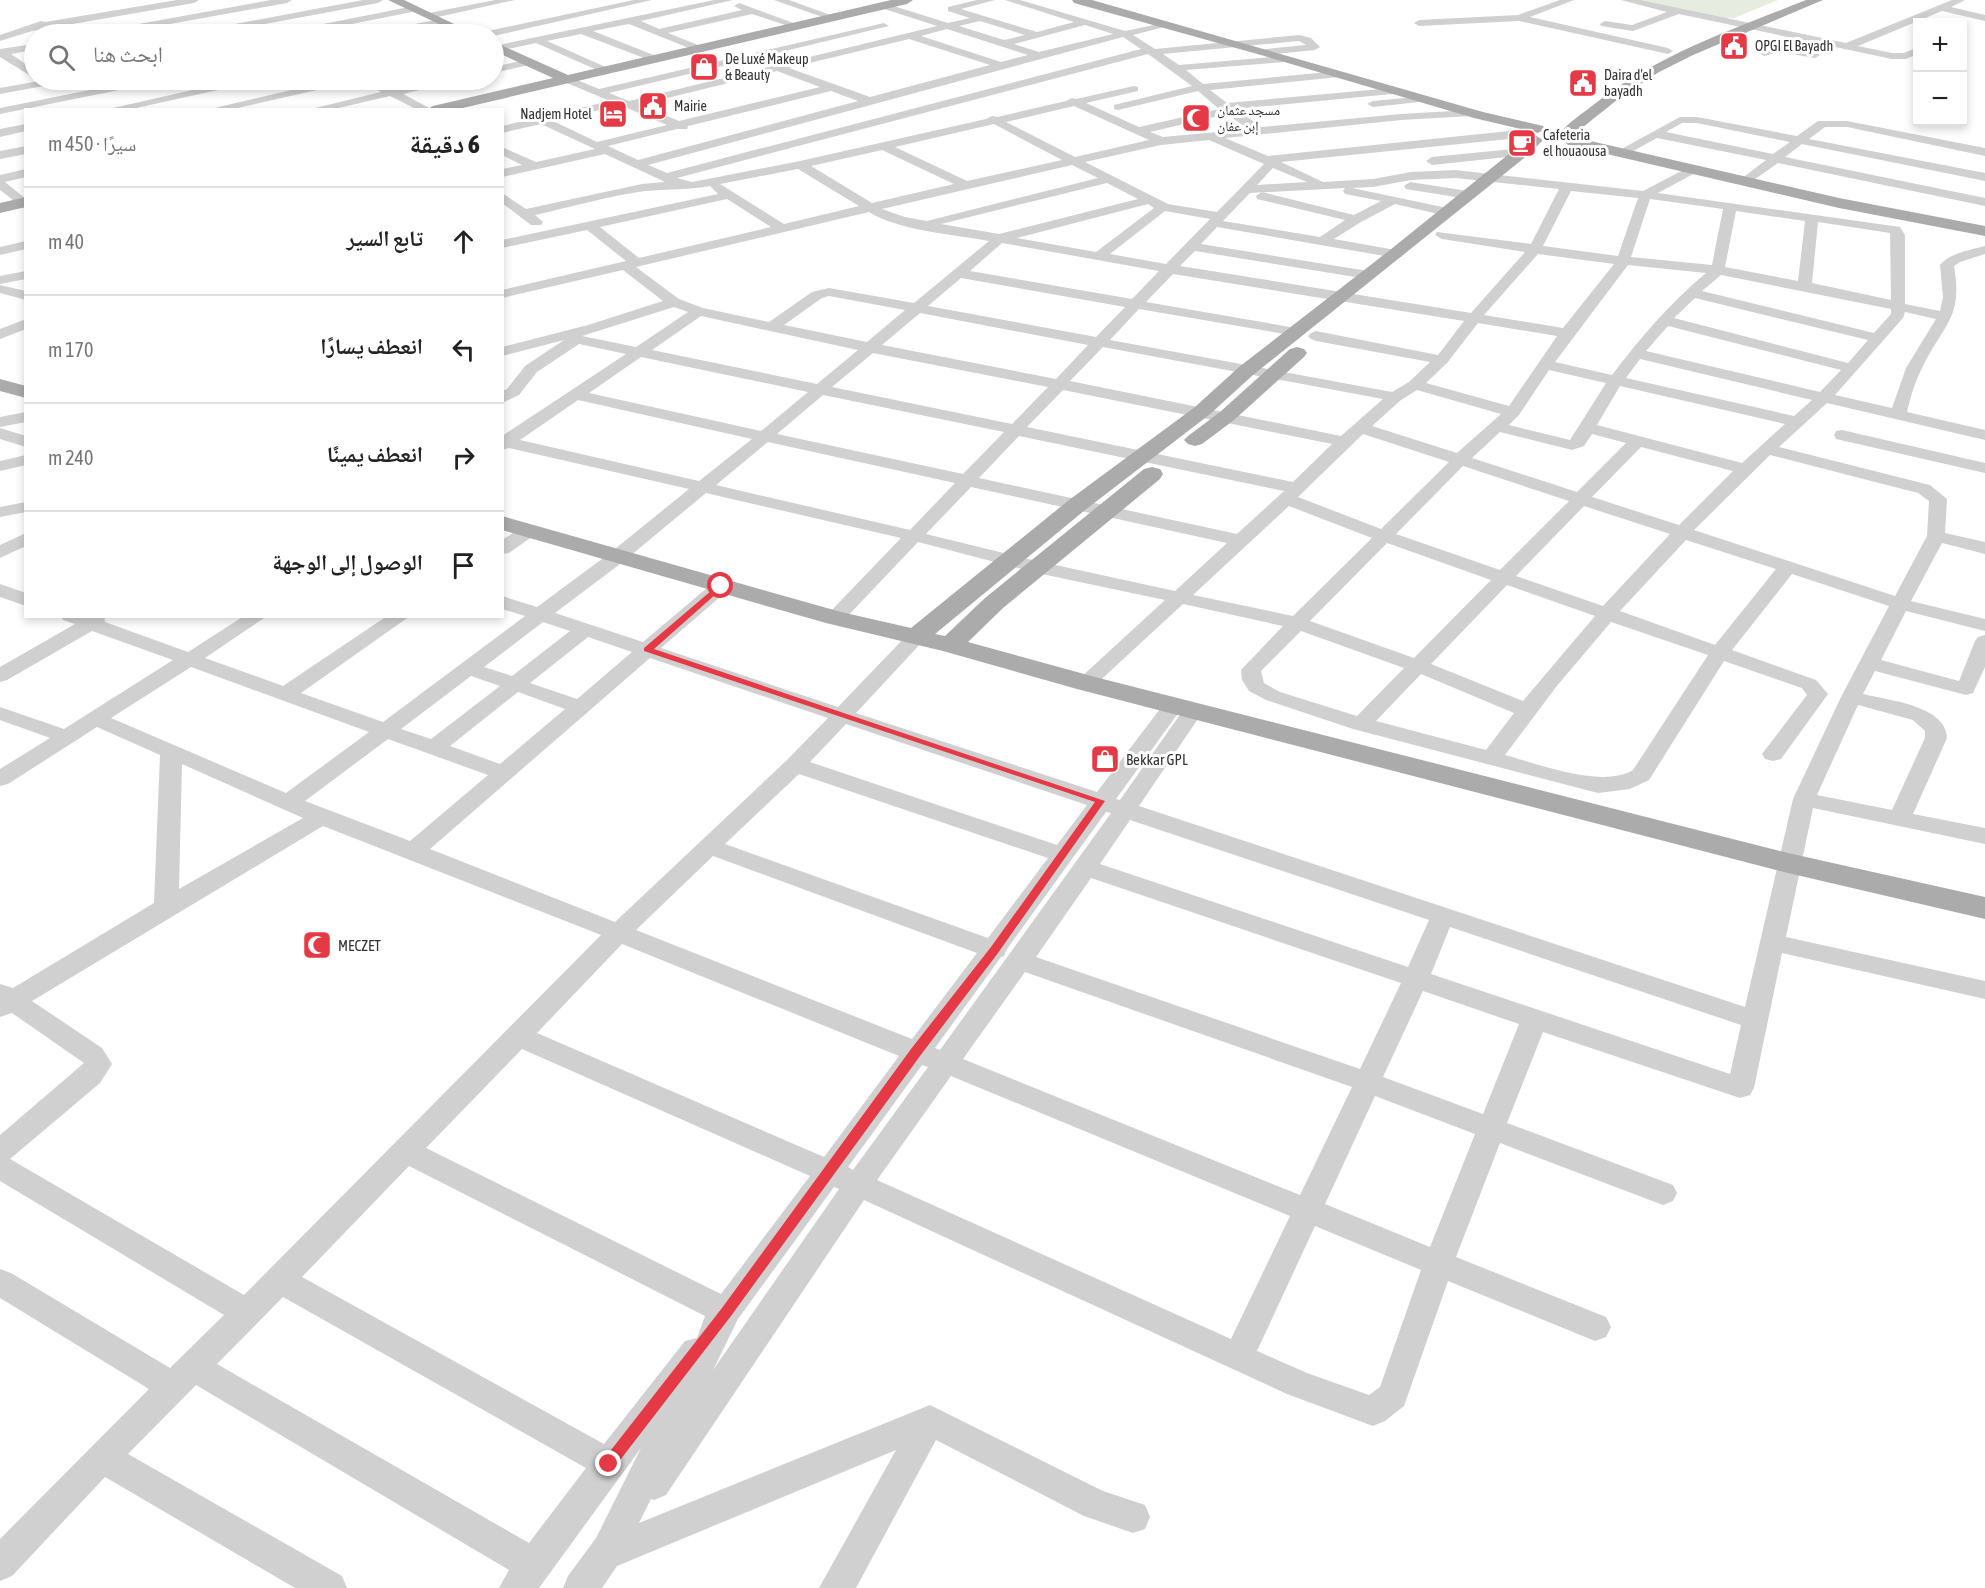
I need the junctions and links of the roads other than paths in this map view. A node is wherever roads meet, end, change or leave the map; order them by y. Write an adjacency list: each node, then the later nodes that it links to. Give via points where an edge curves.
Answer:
1 (195, 0): 32 (street); 51 (street)
2 (287, 0): 32 (street)
3 (378, 0): 53 (street)
4 (510, 0): 42 (street)
5 (589, 0): 29 (street)
6 (647, 0): 29 (street)
7 (694, 0): 22 (street)
8 (726, 0): 22 (street); 33 (street)
9 (780, 0): 26 (street)
10 (907, 0): 25 (main road)
11 (1010, 0): 23 (street)
12 (1039, 0): 23 (street)
13 (1078, 0): 35 (main road)
14 (1569, 0): 40 (street)
15 (1626, 0): 34 (street)
16 (1789, 0): 31 (main road)
17 (1817, 0): 36 (main road)
18 (1960, 0): 28 (street)
19 (397, 2): 24 (main road)
20 (818, 2): 26 (street)
21 (103, 3): 50 (street)
22 (705, 4): 44 (street)
23 (1023, 4): 27 (street); 47 (street)
24 (418, 5): 42 (main road); 54 (street)
25 (881, 5): 37 (main road); 38 (street)
26 (798, 6): 37 (street)
27 (995, 6): 30 (street); 39 (street)
28 (1939, 7): 41 (street); 62 (street)
29 (608, 8): 43 (street); 44 (street)
30 (951, 9): 38 (street); 39 (street)
31 (1765, 10): 36 (main road); 48 (main road)
32 (227, 11): 52 (street); 53 (street)
33 (752, 11): 58 (street); 66 (street)
34 (1678, 11): 46 (street, via 1632,28); 48 (street)
35 (1123, 13): 47 (street); 57 (main road)
36 (1783, 14): 60 (main road)
37 (838, 15): 58 (main road); 59 (street)
38 (918, 17): 61 (street)
39 (976, 17): 61 (street); 70 (street)
40 (1519, 18): 45 (street); 86 (street)
41 (1984, 18): 49 (street)
42 (435, 19): 55 (street); 56 (main road)
43 (555, 20): 64 (street); 65 (street)
44 (629, 20): 65 (street); 66 (street)
45 (1419, 22)
46 (1593, 22)
47 (1083, 23): 69 (street); 70 (street)
48 (1735, 23): 60 (street); 86 (main road)
49 (1973, 23)
50 (41, 24)
51 (53, 24)
52 (164, 24)
53 (255, 24)
54 (333, 24)
55 (416, 24)
56 (446, 24)
57 (1164, 24): 69 (street); 75 (main road)
58 (794, 25): 68 (main road)
59 (884, 26): 71 (street); 81 (street)
60 (1752, 26): 79 (street); 192 (main road, via 1653,69)
61 (949, 27): 71 (street); 77 (street)
62 (1890, 28): 67 (street); 79 (street)
63 (24, 30): 72 (street)
64 (504, 31)
65 (582, 31): 73 (street); 98 (street)
66 (657, 32): 80 (street)
67 (1908, 32)
68 (753, 34): 76 (main road); 81 (street)
69 (1125, 34): 82 (street); 85 (street)
70 (1036, 35): 77 (street); 82 (street)
71 (912, 36): 74 (street); 99 (street)
72 (0, 38)
73 (539, 40): 78 (street); 111 (street)
74 (932, 43): 83 (street); 92 (street)
75 (1235, 43): 85 (street); 89 (main road); 89 (street, via 1299,38 1315,46)
76 (711, 44): 80 (main road); 96 (street)
77 (1003, 44): 92 (street); 95 (street)
78 (504, 46)
79 (1848, 46): 87 (street)
80 (694, 47): 91 (main road)
81 (789, 47): 96 (street); 99 (street)
82 (1073, 47): 95 (street)
83 (909, 48)
84 (24, 50): 94 (street)
85 (1153, 51): 107 (street); 109 (street)
86 (1668, 51): 192 (main road, via 1608,86)
87 (1870, 51): 90 (street, via 1899,57); 101 (street)
88 (504, 52): 102 (main road)
89 (1266, 52): 100 (main road)
90 (1913, 52)
91 (670, 53): 98 (main road); 106 (street)
92 (965, 53): 105 (street)
93 (1764, 53): 97 (street, via 1779,49)
94 (2, 55): 104 (street)
95 (1039, 55): 105 (street)
96 (747, 56): 106 (street); 119 (street)
97 (1827, 57)
98 (652, 58): 111 (main road)
99 (820, 58): 103 (street); 119 (street)
100 (1286, 58): 109 (street); 114 (main road)
101 (1850, 59)
102 (529, 62): 108 (street); 118 (main road)
103 (841, 65)
104 (24, 66)
105 (1003, 66): 120 (street); 125 (street)
106 (702, 67): 117 (street); 137 (street)
107 (1084, 67): 116 (street); 120 (street)
108 (504, 68)
109 (1177, 68): 124 (street)
110 (24, 69): 113 (street)
111 (604, 70): 118 (main road)
112 (821, 70): 115 (street)
113 (8, 72)
114 (1339, 74): 124 (street); 134 (main road)
115 (801, 75): 119 (street); 123 (street)
116 (1101, 75)
117 (736, 78): 119 (street, via 753,85); 139 (street)
118 (566, 79): 137 (street); 158 (main road)
119 (774, 79): 141 (street)
120 (1042, 79): 147 (street); 148 (street)
121 (1118, 83): 133 (street)
122 (24, 85): 135 (street)
123 (832, 87): 141 (street); 144 (street)
124 (1202, 87): 140 (street); 159 (street)
125 (917, 89): 144 (street); 147 (street)
126 (56, 90): 138 (street)
127 (102, 90): 138 (street)
128 (198, 90): 153 (street)
129 (222, 90): 146 (street)
130 (302, 90): 146 (street)
131 (388, 90): 136 (street)
132 (402, 90): 136 (street)
133 (1134, 90): 140 (street); 148 (street)
134 (1394, 90): 142 (main road); 143 (street); 145 (street)
135 (0, 91)
136 (392, 92): 156 (street); 157 (street)
137 (598, 92): 149 (street)
138 (66, 97): 152 (street); 161 (street)
139 (665, 97): 149 (street); 168 (street)
140 (1156, 97): 162 (street)
141 (784, 98): 163 (street); 168 (street)
142 (1425, 99): 145 (street); 164 (main road)
143 (1290, 100): 145 (street, via 1301,109 1312,110); 159 (street)
144 (870, 101): 163 (street); 165 (street)
145 (1406, 101): 166 (street)
146 (243, 103): 154 (street); 155 (street)
147 (955, 103): 160 (street); 165 (street)
148 (1077, 103): 151 (street); 162 (street)
149 (623, 104): 170 (street); 172 (street)
150 (999, 107): 171 (street, via 978,112)
151 (1060, 107): 167 (street); 171 (street)
152 (82, 108)
153 (119, 108)
154 (220, 108)
155 (252, 108)
156 (321, 108)
157 (424, 108)
158 (442, 108)
159 (1226, 108): 178 (street); 179 (street)
160 (970, 109)
161 (0, 111)
162 (1096, 112): 167 (street); 178 (street)
163 (826, 114): 174 (street); 183 (street)
164 (1475, 114): 166 (street); 192 (main road)
165 (906, 115): 174 (street); 180 (street)
166 (1428, 115): 169 (street)
167 (1080, 116): 185 (street)
168 (714, 117): 172 (street); 183 (street)
169 (1401, 117): 176 (street); 190 (street)
170 (543, 121): 177 (street); 196 (street)
171 (997, 121): 180 (street); 181 (street)
172 (679, 126): 191 (street); 196 (street)
173 (24, 127): 182 (street)
174 (861, 127): 193 (street); 195 (street)
175 (1039, 127): 181 (street)
176 (1276, 129): 179 (street); 202 (street)
177 (504, 130)
178 (1138, 131): 185 (street); 189 (street)
179 (1259, 131): 186 (street)
180 (949, 132): 193 (street)
181 (1018, 132): 187 (street); 209 (street)
182 (0, 133)
183 (756, 133): 191 (street); 195 (street)
184 (1657, 134): 188 (street, via 1685,120); 200 (street); 207 (street)
185 (1120, 135): 194 (street)
186 (1209, 135): 189 (street); 210 (street)
187 (995, 137)
188 (1802, 139): 201 (street, via 1822,123 1838,123); 207 (street); 219 (street)
189 (1161, 141): 194 (street)
190 (1439, 142): 192 (street); 202 (street); 206 (street)
191 (718, 143): 204 (street); 211 (street)
192 (1538, 144): 200 (main road); 206 (street); 206 (street); 223 (main road); 232 (street); 260 (main road)
193 (888, 145): 205 (street); 214 (street)
194 (1143, 145): 209 (street)
195 (790, 146): 204 (street); 214 (street)
196 (603, 147): 211 (street); 212 (street)
197 (24, 150): 203 (street)
198 (504, 151): 212 (street)
199 (926, 152): 205 (street)
200 (1622, 152): 216 (main road)
201 (1985, 152)
202 (1311, 155): 210 (street)
203 (0, 156)
204 (747, 156): 215 (street); 224 (street)
205 (903, 157): 208 (street); 230 (street)
206 (1469, 158): 213 (street)
207 (1778, 158): 226 (street); 241 (street)
208 (882, 161)
209 (1072, 161): 221 (street); 222 (street)
210 (1267, 162): 231 (street); 234 (street)
211 (638, 164): 224 (street)
212 (534, 166): 218 (street)
213 (1405, 168): 225 (street); 228 (street)
214 (822, 169): 215 (street, via 800,165); 245 (street)
215 (773, 170): 227 (street)
216 (1690, 170): 226 (main road); 237 (street)
217 (24, 173): 220 (street)
218 (504, 173)
219 (1985, 177)
220 (0, 178)
221 (998, 178): 230 (street); 238 (street)
222 (1110, 179): 238 (street); 242 (street)
223 (1488, 179): 225 (street, via 1455,174); 236 (main road)
224 (673, 180): 227 (street, via 692,186); 233 (street)
225 (1424, 181): 228 (street); 236 (street)
226 (1745, 182): 248 (main road)
227 (710, 183): 235 (street)
228 (1372, 183): 231 (street)
229 (0, 184): 243 (street)
230 (966, 185): 245 (street)
231 (1326, 186): 234 (street); 240 (street)
232 (1566, 187): 237 (street); 266 (street)
233 (642, 188): 247 (street); 250 (street)
234 (1245, 190): 252 (street); 253 (street)
235 (729, 195): 247 (street); 257 (street)
236 (1468, 195): 249 (main road)
237 (1645, 195): 244 (street); 271 (street)
238 (1031, 197): 254 (street)
239 (504, 198): 250 (street)
240 (1393, 200): 249 (street); 253 (street)
241 (1985, 202)
242 (1156, 203): 252 (street); 261 (street); 270 (street)
243 (24, 204): 246 (main road)
244 (1730, 206): 251 (street); 274 (street)
245 (872, 207): 254 (street, via 891,218); 257 (street)
246 (0, 208)
247 (671, 208): 256 (street)
248 (1874, 209): 255 (street); 258 (main road)
249 (1447, 212): 269 (main road)
250 (525, 213): 259 (street)
251 (1812, 217): 255 (street); 279 (street)
252 (1217, 219): 262 (street); 265 (street)
253 (1356, 219): 262 (street)
254 (926, 224): 261 (street)
255 (1862, 224): 288 (street, via 1896,232)
256 (590, 225): 259 (street); 272 (street)
257 (782, 228): 272 (street)
258 (1985, 231)
259 (552, 233): 263 (street)
260 (1442, 235): 266 (street); 285 (main road)
261 (1000, 238): 270 (street); 275 (street)
262 (1323, 241): 269 (street)
263 (504, 244)
264 (24, 245): 268 (street)
265 (1191, 246): 273 (street); 277 (street)
266 (1535, 249): 271 (street); 291 (street)
267 (1985, 250): 292 (street, via 1949,261 1951,283)
268 (0, 251)
269 (1396, 254): 277 (main road)
270 (1099, 256): 273 (street)
271 (1623, 262): 274 (street); 297 (street)
272 (630, 263): 282 (street); 286 (street)
273 (1169, 269): 284 (street); 287 (street)
274 (1718, 270): 279 (street); 281 (street)
275 (958, 273): 287 (street); 289 (street)
276 (24, 275): 278 (street)
277 (1368, 275): 284 (main road)
278 (0, 280)
279 (1805, 286): 288 (street)
280 (0, 289): 283 (street)
281 (1690, 292): 293 (street); 300 (street)
282 (504, 294)
283 (24, 295)
284 (1339, 297): 285 (street); 299 (main road)
285 (1362, 299): 291 (street); 299 (main road)
286 (674, 302): 290 (street); 295 (street)
287 (1136, 304): 299 (street); 302 (street)
288 (1899, 307): 292 (street); 300 (street, via 1898,315)
289 (916, 308): 296 (street, via 822,292); 302 (street); 303 (street)
290 (699, 311): 296 (street); 305 (street)
291 (1475, 317): 297 (street); 307 (street)
292 (1946, 318): 326 (street, via 1917,361)
293 (1663, 320): 306 (street); 309 (street)
294 (24, 324): 298 (street)
295 (593, 328): 301 (street); 304 (street)
296 (770, 328): 303 (street)
297 (1568, 333): 308 (street)
298 (0, 334)
299 (1306, 334): 307 (street); 311 (main road); 312 (main road)
300 (1877, 338): 309 (street)
301 (576, 339): 305 (street); 310 (street)
302 (1100, 342): 311 (street); 315 (street)
303 (870, 348): 315 (street); 318 (street)
304 (505, 349): 310 (street)
305 (638, 352): 318 (street); 320 (street)
306 (1637, 354): 314 (street); 323 (street)
307 (1442, 360): 317 (street)
308 (1546, 365): 314 (street); 325 (street)
309 (1850, 368): 323 (street)
310 (531, 369): 313 (street); 321 (street, via 513,392)
311 (1246, 371): 312 (street); 324 (main road)
312 (1273, 374): 322 (street); 327 (main road)
313 (504, 376)
314 (1616, 380): 330 (street); 333 (street)
315 (1060, 383): 324 (street); 334 (street)
316 (0, 385): 319 (main road)
317 (1415, 385): 322 (street); 325 (street)
318 (819, 389): 334 (street); 338 (street)
319 (24, 391)
320 (575, 395): 338 (street); 342 (street)
321 (504, 397)
322 (1395, 398): 332 (street)
323 (1823, 398): 326 (street); 330 (street)
324 (1202, 411): 327 (street); 345 (main road)
325 (1513, 412): 331 (street)
326 (1898, 415): 337 (street)
327 (1227, 416): 341 (street); 347 (main road)
328 (24, 417): 329 (street)
329 (0, 422)
330 (1797, 422): 344 (street)
331 (1499, 427): 333 (street, via 1568,445 1578,442); 348 (street)
332 (1360, 428): 341 (street); 348 (street)
333 (1587, 428): 339 (street)
334 (1015, 430): 345 (street); 353 (street)
335 (0, 433): 340 (street)
336 (1842, 435): 343 (street)
337 (1985, 435)
338 (765, 436): 353 (street); 354 (street)
339 (1638, 440): 350 (street); 356 (street)
340 (24, 441)
341 (1344, 442): 355 (street)
342 (504, 443): 354 (street)
343 (1886, 445): 351 (street); 352 (street)
344 (1767, 449): 350 (street); 352 (street)
345 (1143, 456): 347 (street); 357 (main road)
346 (24, 460): 349 (street)
347 (1167, 461): 355 (street); 359 (main road)
348 (1459, 461): 356 (street); 365 (street)
349 (0, 466)
350 (1746, 468): 363 (street)
351 (1985, 468)
352 (1866, 474): 366 (street, via 1932,493 1938,499)
353 (966, 481): 357 (street); 364 (street)
354 (702, 486): 364 (street); 372 (street)
355 (1292, 493): 365 (street); 368 (street)
356 (1579, 501): 363 (street); 376 (street)
357 (1077, 505): 359 (street); 373 (main road)
358 (24, 507): 360 (street)
359 (1104, 511): 368 (street); 374 (main road)
360 (0, 512)
361 (504, 524): 362 (main road)
362 (530, 530): 369 (street); 372 (main road)
363 (1682, 534): 375 (street); 384 (street)
364 (914, 536): 373 (street); 387 (street)
365 (1384, 536): 376 (street); 389 (street)
366 (1936, 536): 370 (street); 382 (street)
367 (24, 539): 371 (street)
368 (1239, 540): 379 (street)
369 (504, 548)
370 (1985, 548)
371 (0, 552)
372 (617, 557): 377 (main road); 383 (street)
373 (1010, 559): 374 (street); 392 (main road)
374 (1037, 567): 379 (street); 394 (main road)
375 (1788, 567): 382 (street); 396 (street)
376 (1505, 578): 384 (street); 399 (street)
377 (721, 586): 387 (main road); 395 (street)
378 (0, 590): 380 (street)
379 (1182, 596): 389 (street); 402 (street)
380 (24, 599)
381 (504, 603): 383 (street)
382 (1901, 604): 390 (street); 398 (street)
383 (539, 614): 391 (street); 400 (street)
384 (1608, 615): 396 (street); 409 (street)
385 (255, 618): 397 (street)
386 (398, 618): 405 (street)
387 (835, 618): 392 (main road)
388 (97, 620): 397 (street); 401 (street)
389 (1296, 622): 399 (street); 413 (street, via 1251,670 1256,687)
390 (1985, 625)
391 (586, 629): 395 (street); 403 (street)
392 (916, 638): 394 (main road); 411 (street)
393 (1985, 641): 404 (street)
394 (950, 645): 402 (main road)
395 (647, 650): 407 (street); 411 (street)
396 (1720, 652): 418 (street, via 1802,681 1818,694); 419 (street, via 1641,775 1630,782 1598,786)
397 (188, 661): 405 (street); 412 (street)
398 (1868, 663): 404 (street); 406 (street)
399 (1416, 665): 409 (street); 413 (street)
400 (468, 668): 403 (street); 414 (street)
401 (0, 676)
402 (1086, 683): 408 (main road)
403 (515, 684): 407 (street); 416 (street)
404 (1976, 691)
405 (284, 694): 414 (street)
406 (1851, 697): 423 (street); 427 (street, via 1921,715 1936,730 1936,738)
407 (581, 707): 421 (street)
408 (1183, 708): 425 (street); 432 (main road)
409 (1526, 710): 419 (street)
410 (0, 713): 415 (street)
411 (842, 715): 420 (street); 425 (street)
412 (96, 719): 415 (street); 417 (street)
413 (1361, 724): 419 (street)
414 (386, 730): 416 (street); 424 (street)
415 (67, 737): 422 (street)
416 (434, 748): 421 (street)
417 (171, 752): 424 (street); 433 (street)
418 (1773, 754)
419 (1491, 758)
420 (795, 765): 429 (street); 431 (street)
421 (503, 773): 430 (street)
422 (0, 779)
423 (1804, 799): 427 (street); 432 (street)
424 (288, 802): 426 (street)
425 (1112, 806): 431 (street); 435 (street)
426 (321, 817): 430 (street); 433 (street)
427 (1899, 820): 428 (street)
428 (1985, 836)
429 (710, 847): 436 (street); 438 (street)
430 (413, 851): 436 (street)
431 (1074, 862): 438 (street); 439 (street)
432 (1788, 863): 434 (main road); 437 (street)
433 (166, 907): 441 (street)
434 (1985, 908)
435 (1443, 915): 439 (street); 443 (street)
436 (617, 934): 444 (street); 445 (street)
437 (1771, 942): 440 (street); 443 (street)
438 (1006, 955): 445 (street); 446 (street); 447 (street)
439 (1416, 979): 442 (street); 447 (street)
440 (1985, 990)
441 (4, 1000): 449 (street, via 93,1055 99,1064 90,1076)
442 (1534, 1020): 443 (street, via 1740,1088); 448 (street)
443 (1756, 1020)
444 (518, 1036): 450 (street); 452 (street)
445 (915, 1053): 446 (street); 452 (street)
446 (945, 1063): 453 (street); 455 (street)
447 (1367, 1082): 448 (street); 455 (street)
448 (1491, 1128): 454 (street); 456 (street)
449 (0, 1151)
450 (405, 1151): 457 (street); 459 (street)
451 (0, 1167): 460 (street)
452 (830, 1172): 453 (street); 459 (street)
453 (858, 1185): 462 (street); 469 (street)
454 (1663, 1193)
455 (1308, 1210): 456 (street); 462 (street)
456 (1438, 1264): 461 (street); 462 (street, via 1393,1396 1373,1411 1298,1384)
457 (280, 1280): 460 (street); 466 (street)
458 (0, 1282): 463 (street)
459 (726, 1312): 466 (street); 469 (street)
460 (247, 1313): 463 (street)
461 (1595, 1327)
462 (1239, 1356)
463 (183, 1377): 465 (street); 470 (street)
464 (930, 1420): 467 (street, via 1096,1505); 469 (street); 473 (street)
465 (102, 1457): 468 (street); 471 (street)
466 (609, 1464): 470 (street)
467 (1133, 1517)
468 (4, 1554)
469 (606, 1554): 472 (street)
470 (525, 1576)
471 (329, 1588)
472 (581, 1588)
473 (837, 1588)

